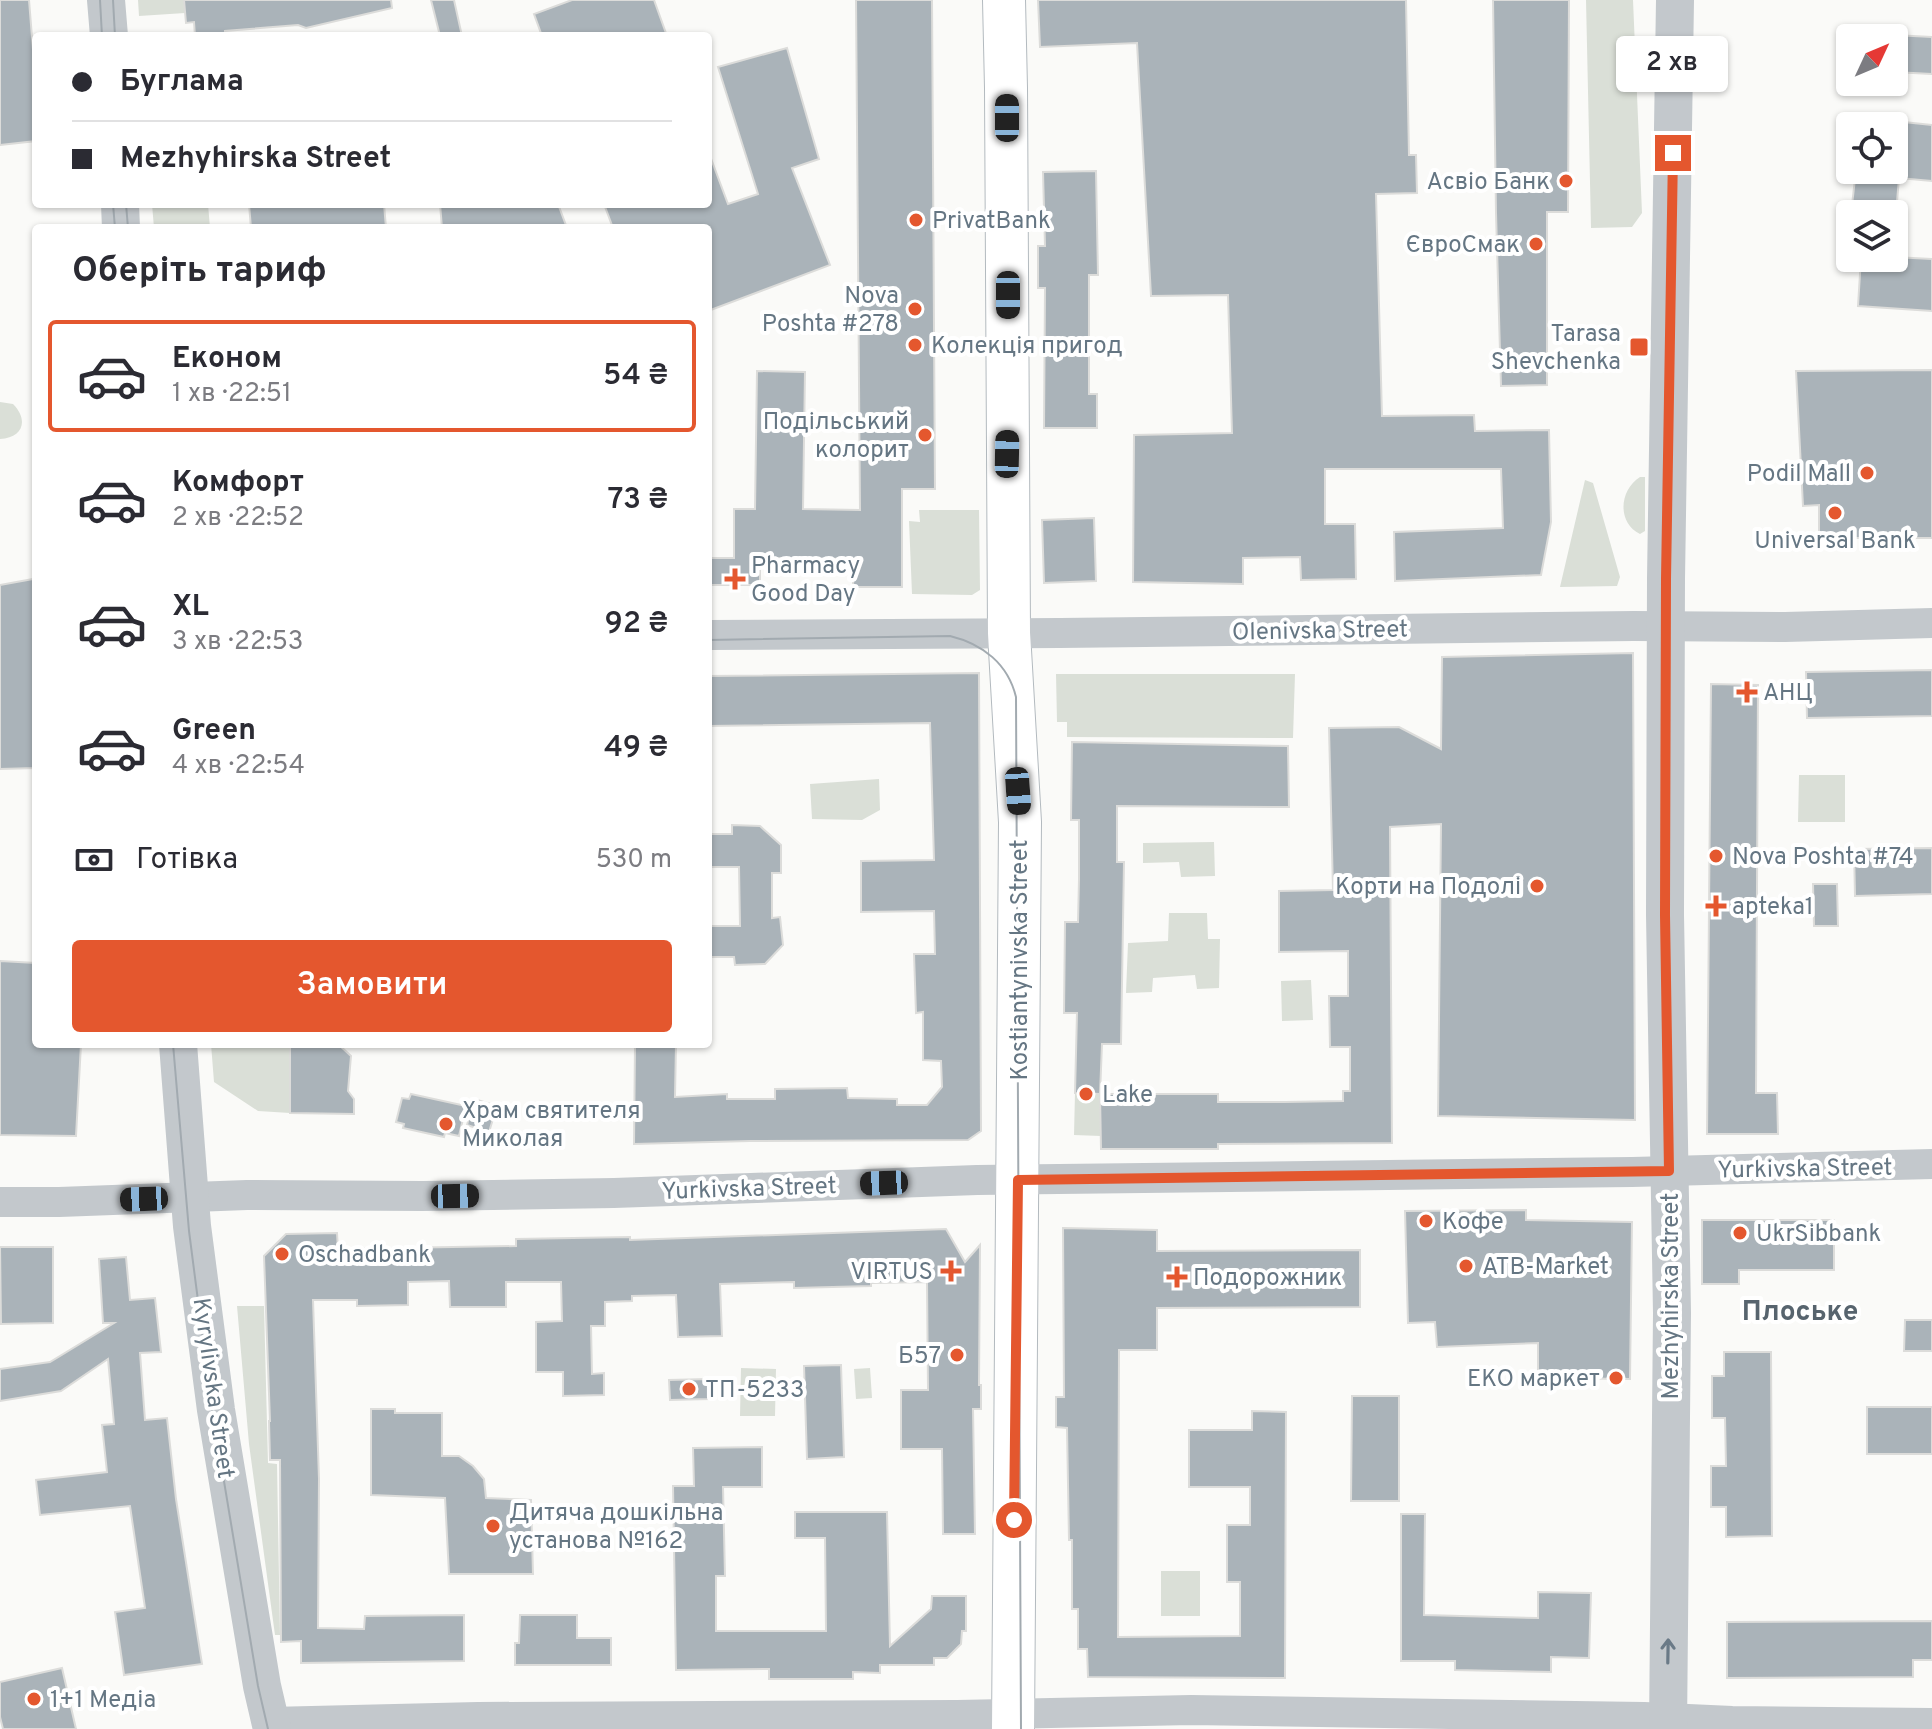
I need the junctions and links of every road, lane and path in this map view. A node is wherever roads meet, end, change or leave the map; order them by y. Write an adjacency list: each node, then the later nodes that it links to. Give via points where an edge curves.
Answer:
1 (106, 0): 4 (street)
2 (1004, 0): 7 (main road, Kostiantynivska Street)
3 (1675, 0): 6 (street, Mezhyhirska Street)
4 (109, 32)
5 (1932, 623): 6 (street, Olenivska Street)
6 (1667, 626): 7 (street, Olenivska Street); 11 (street, Mezhyhirska Street)
7 (1009, 633): 8 (street, Olenivska Street); 12 (main road, Kostiantynivska Street, via 1020,822)
8 (712, 635)
9 (178, 1048): 13 (street, Kyrylivska Street)
10 (1932, 1164): 11 (street, Yurkivska Street)
11 (1669, 1171): 12 (street, Yurkivska Street); 16 (street, Mezhyhirska Street, one-way to 11)
12 (1018, 1180): 13 (street, Yurkivska Street, via 614,1193); 15 (main road, Kostiantynivska Street)
13 (190, 1197): 14 (street, Yurkivska Street); 18 (street, Kyrylivska Street, via 216,1410)
14 (0, 1202)
15 (1013, 1722): 16 (street, via 1206,1710); 18 (street, via 493,1717)
16 (1668, 1723): 17 (street)
17 (1932, 1723)
18 (271, 1725)

